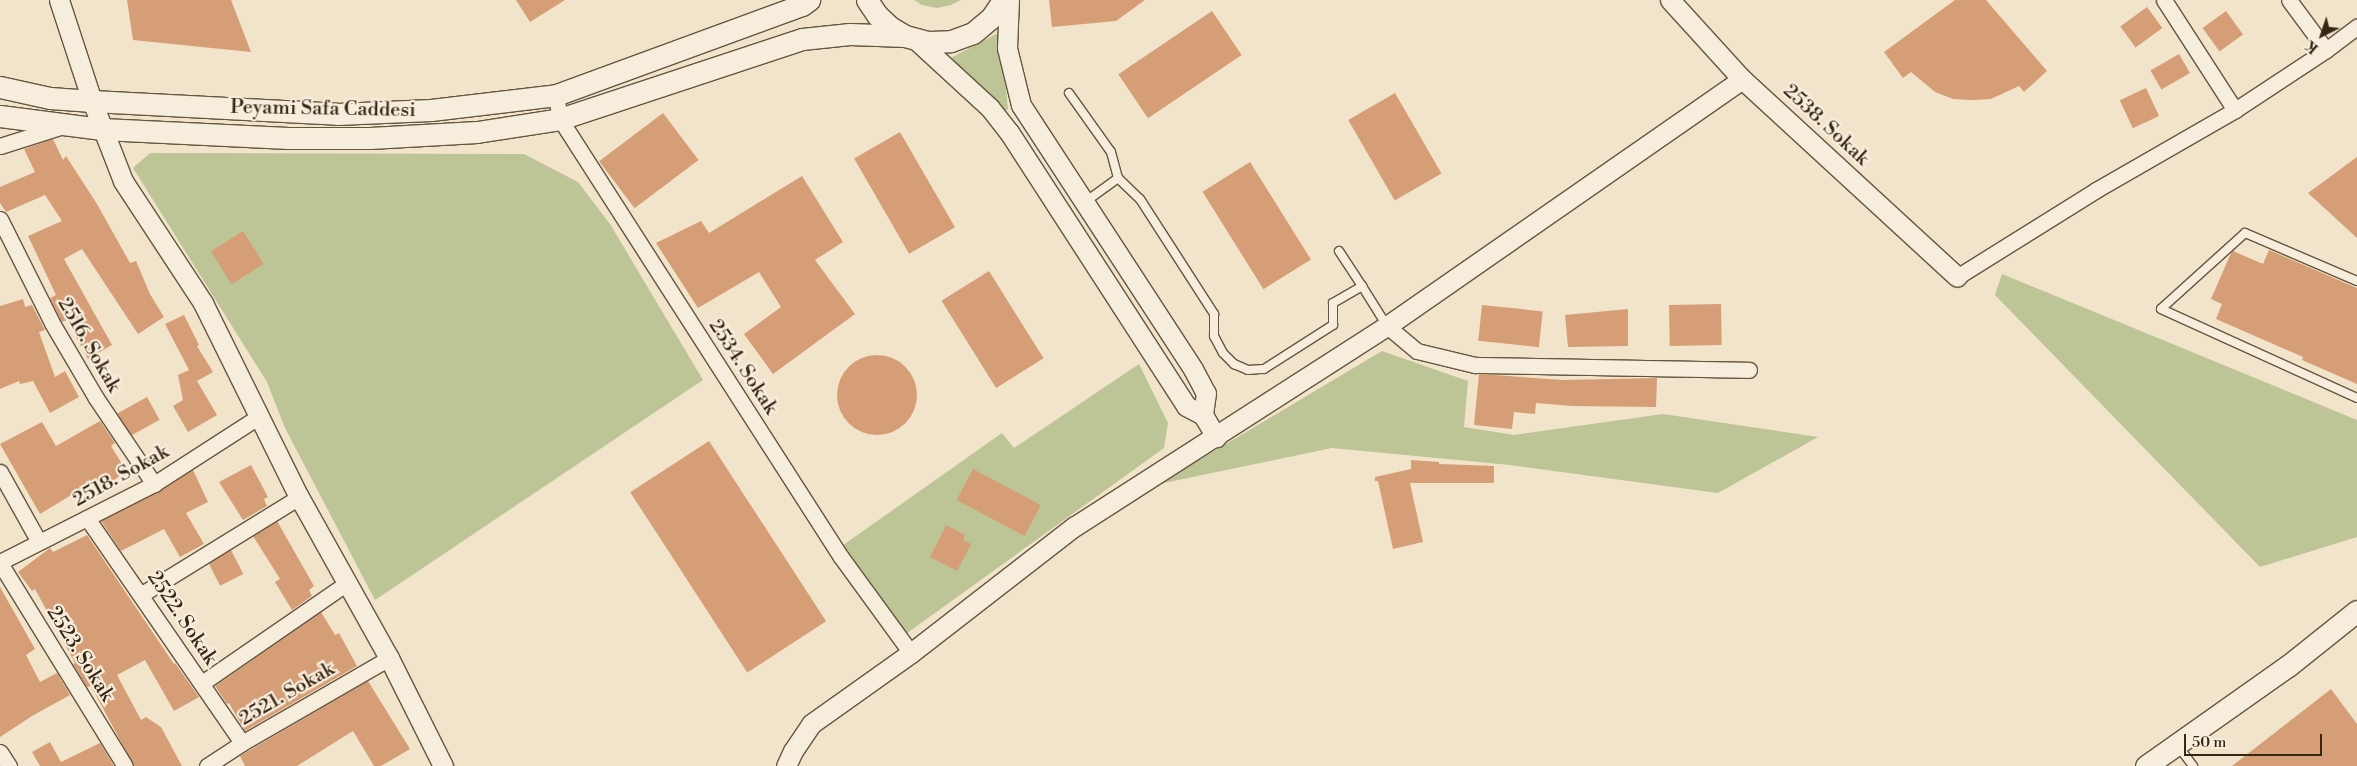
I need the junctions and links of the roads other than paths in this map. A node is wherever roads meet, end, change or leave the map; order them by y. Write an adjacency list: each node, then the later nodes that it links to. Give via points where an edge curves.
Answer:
1 (59, 0): 16 (street)
2 (809, 0): 15 (main road, Peyami Safa Caddesi)
3 (867, 0): 10 (main road, via 890,27)
4 (1003, 0): 10 (main road, via 991,18 973,32 951,41 928,42)
5 (1009, 0): 24 (street, via 1007,48 1021,105)
6 (1670, 0): 12 (street, 2538. Sokak)
7 (2164, 0): 17 (street)
8 (2288, 0): 11 (street)
9 (2357, 27): 11 (street)
10 (910, 37): 19 (main road, via 850,34 802,38); 33 (street, via 995,114 1186,406)
11 (2326, 50): 17 (street)
12 (1742, 79): 27 (street, 2538. Sokak); 30 (street)
13 (0, 87): 16 (main road, Peyami Safa Caddesi, via 50,98)
14 (1069, 93): 23 (lane, via 1111,152)
15 (556, 95): 16 (main road, Peyami Safa Caddesi, via 431,110 337,114); 19 (street, 2534. Sokak)
16 (92, 101): 21 (street)
17 (2235, 110): 27 (street, via 2096,190)
18 (0, 116): 20 (main road)
19 (560, 119): 21 (main road, via 477,132 370,138 288,138); 45 (street, 2534. Sokak, via 841,557)
20 (72, 124): 21 (main road); 22 (street)
21 (102, 129): 34 (street, via 123,181 203,303)
22 (0, 146)
23 (1118, 178): 24 (lane); 29 (lane, via 1145,207 1214,314 1214,336 1223,353 1241,368 1264,369 1333,325 1332,303)
24 (1085, 202): 33 (street, via 1206,392)
25 (0, 220): 37 (street, 2516. Sokak, via 52,323 96,398)
26 (1339, 251): 29 (lane)
27 (1957, 277)
28 (2357, 281): 32 (lane, via 2245,233 2161,309)
29 (1362, 286): 30 (lane)
30 (1387, 326): 31 (street, via 1417,351 1476,365); 35 (street)
31 (1748, 370)
32 (2357, 398)
33 (1203, 415): 35 (street)
34 (258, 417): 37 (street, 2518. Sokak); 38 (street)
35 (1216, 437): 45 (street, via 1075,526)
36 (0, 472): 40 (street)
37 (154, 484): 39 (street, 2518. Sokak)
38 (299, 496): 42 (street); 43 (street)
39 (87, 518): 40 (street, 2518. Sokak); 43 (street, 2522. Sokak)
40 (39, 542): 41 (street, 2518. Sokak)
41 (0, 563): 52 (street, 2523. Sokak)
42 (347, 583): 46 (street); 47 (street)
43 (142, 594): 47 (street, 2522. Sokak)
44 (2356, 611): 49 (main road, via 2288,666)
45 (911, 653): 55 (street, via 811,724 792,751)
46 (389, 658): 48 (street, 2521. Sokak); 54 (street)
47 (202, 683): 48 (street, 2522. Sokak)
48 (242, 743): 53 (street, 2521. Sokak)
49 (2177, 744): 56 (main road); 57 (lane)
50 (0, 752): 51 (street)
51 (9, 766)
52 (125, 766)
53 (207, 766)
54 (442, 766)
55 (786, 766)
56 (2146, 766)
57 (2193, 766)

